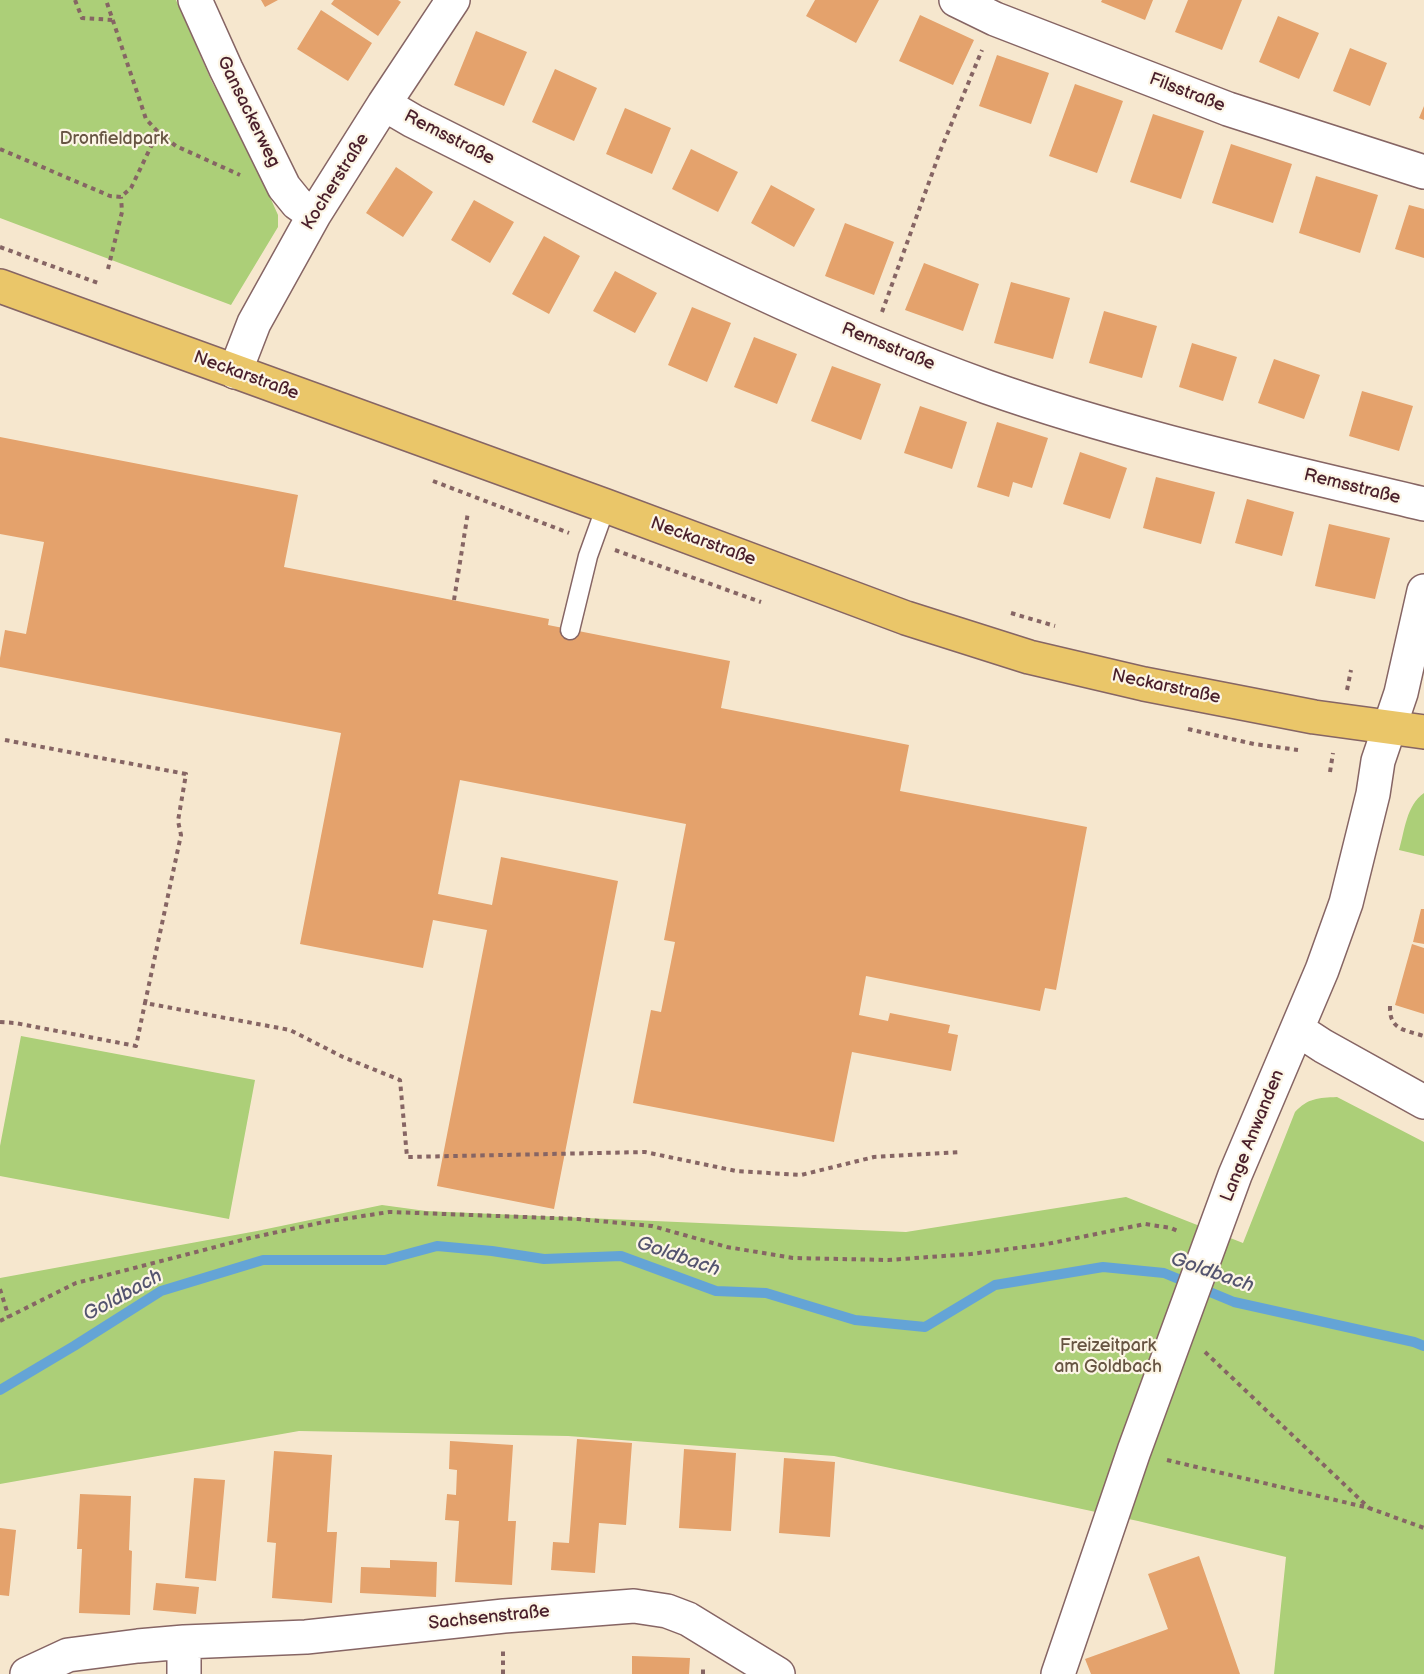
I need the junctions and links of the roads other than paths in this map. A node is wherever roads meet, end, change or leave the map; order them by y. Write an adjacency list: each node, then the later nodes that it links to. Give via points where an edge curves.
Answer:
1 (195, 0): 6 (street, Gansackerweg, via 284,187)
2 (453, 0): 4 (street, Kocherstraße)
3 (956, 0): 5 (street, Filsstraße, via 995,19 1228,109)
4 (384, 104): 6 (street, Kocherstraße); 9 (street, Remsstraße, via 785,305 988,387 1099,423)
5 (1424, 172)
6 (314, 215): 8 (street, Kocherstraße, via 254,323)
7 (0, 286): 8 (main road, Neckarstraße)
8 (235, 372): 10 (main road, Neckarstraße)
9 (1424, 504)
10 (606, 506): 12 (lane, via 588,556); 13 (main road, Neckarstraße, via 906,618 1029,657 1303,715)
11 (1424, 591): 13 (street, Lange Anwanden, via 1401,693)
12 (570, 630)
13 (1389, 727): 14 (main road, Neckarstraße); 15 (street, Lange Anwanden, via 1346,903)
14 (1424, 732)
15 (1297, 1029): 16 (street); 20 (street, Lange Anwanden, via 1235,1175 1134,1450)
16 (1424, 1102)
17 (184, 1658): 18 (street, Sachsenstraße, via 68,1655); 19 (street, Sachsenstraße, via 306,1637 634,1606 688,1619)
18 (27, 1674)
19 (778, 1674)
20 (1058, 1674)

